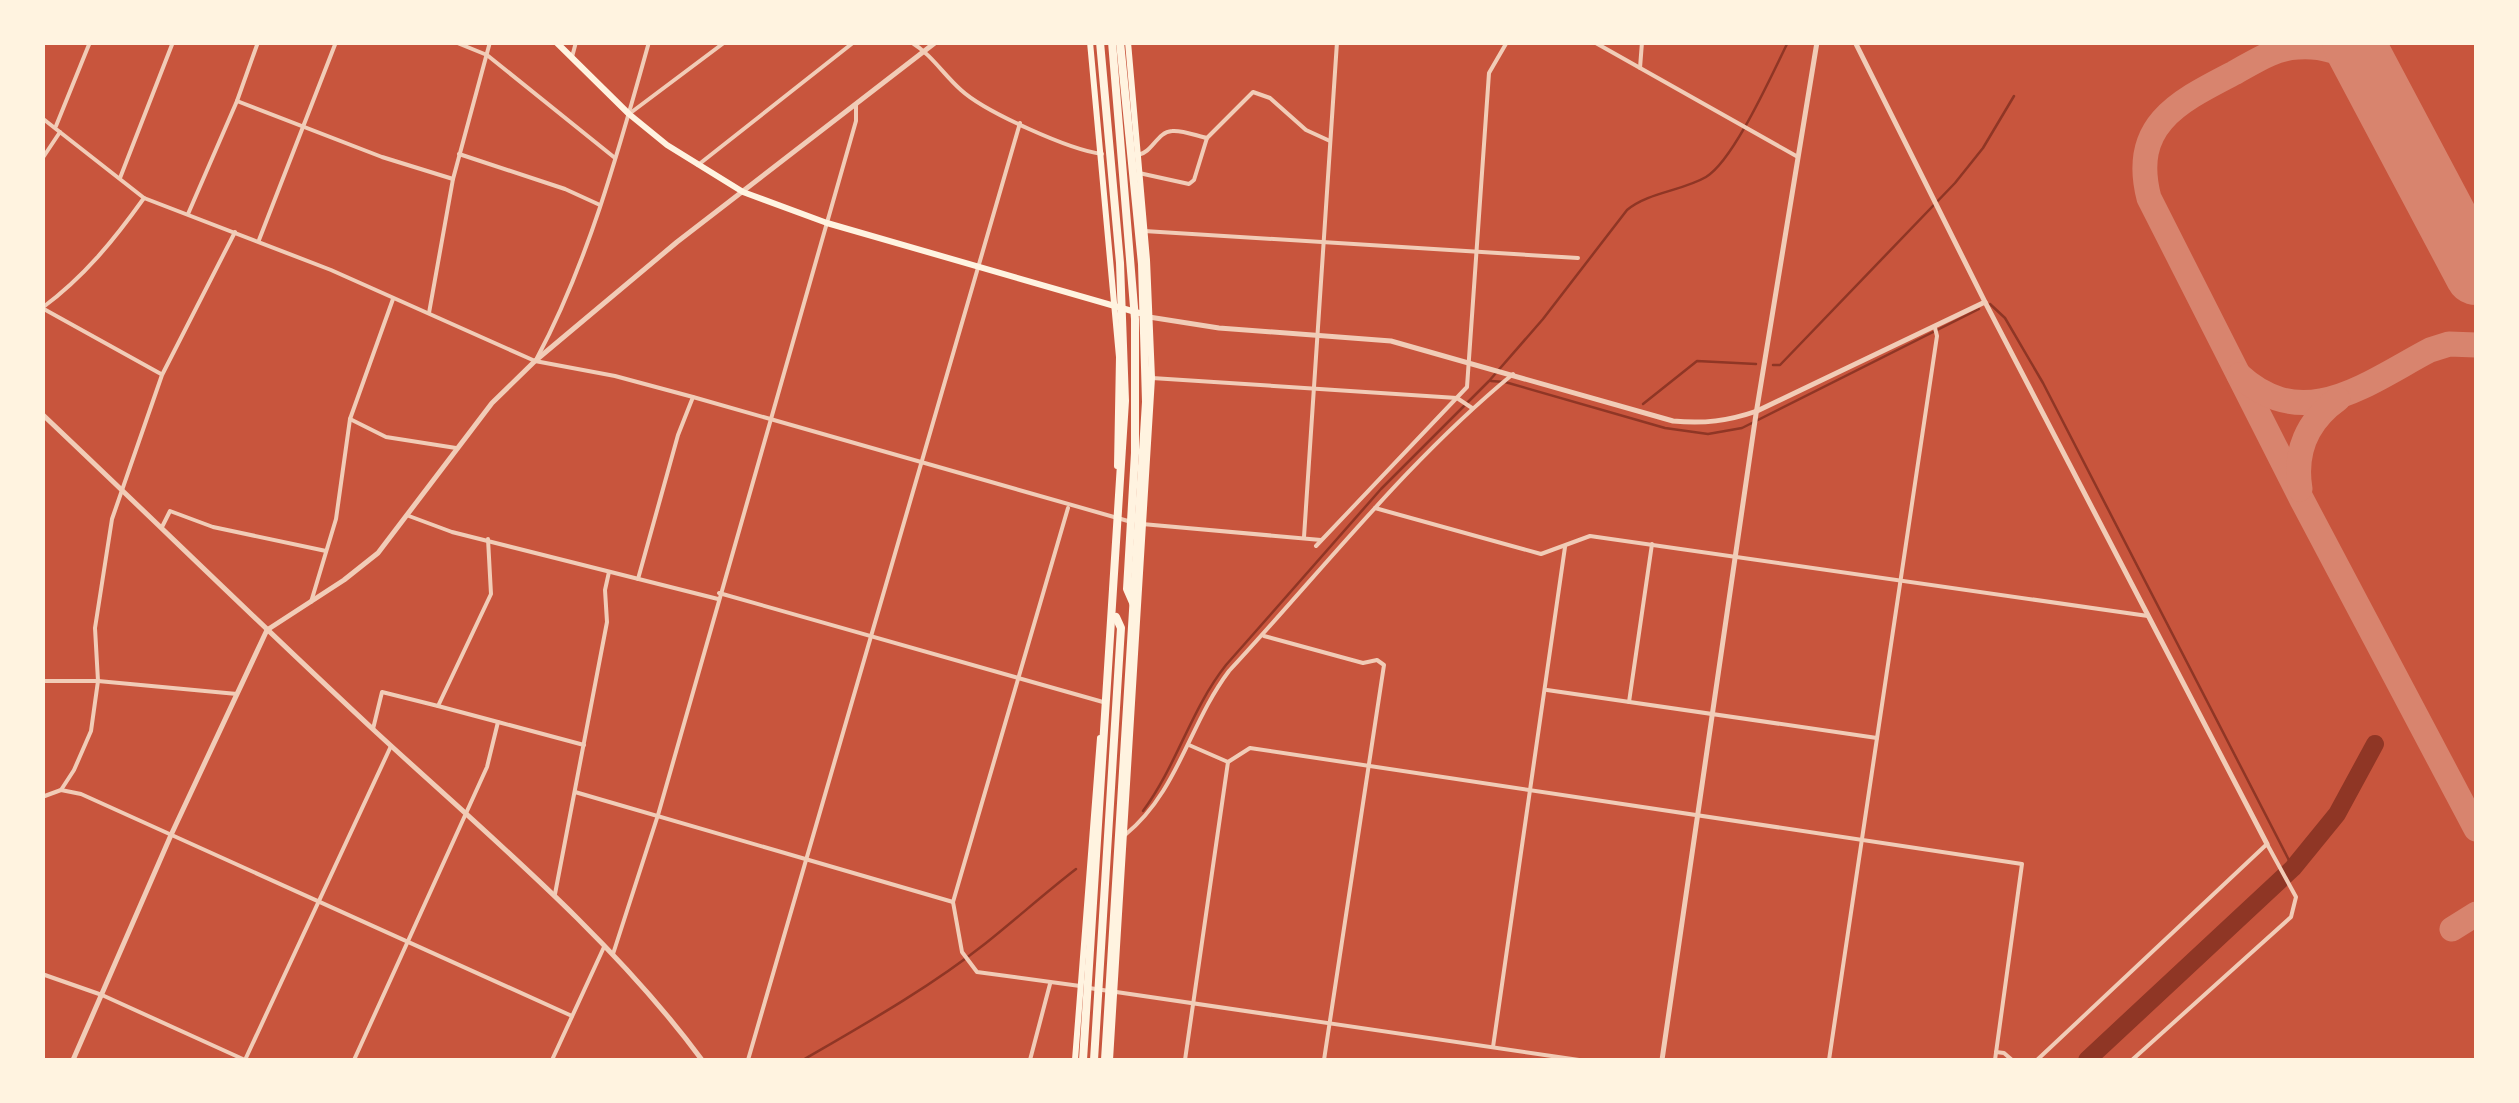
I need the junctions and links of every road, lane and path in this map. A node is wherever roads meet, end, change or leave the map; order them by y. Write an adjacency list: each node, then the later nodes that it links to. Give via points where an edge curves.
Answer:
1 (90, 42): 34 (street)
2 (173, 42): 46 (street)
3 (258, 42): 28 (street)
4 (336, 42): 33 (street)
5 (456, 42): 25 (street)
6 (490, 42): 25 (street)
7 (556, 42): 26 (main road)
8 (576, 42): 26 (street)
9 (649, 42): 30 (street)
10 (725, 42): 30 (street)
11 (854, 42): 43 (street)
12 (911, 42): 24 (street)
13 (936, 42): 24 (street)
14 (1090, 42): 38 (main road)
15 (1100, 42): 102 (highway, via 1124,330)
16 (1112, 42): 127 (highway, via 1135,319 1126,588 1136,610)
17 (1124, 42): 39 (main road); 162 (highway, via 1146,402)
18 (1337, 42): 36 (street)
19 (1507, 42): 56 (street, via 1489,73)
20 (1594, 42): 27 (street)
21 (1642, 42): 27 (street)
22 (1817, 42): 40 (street)
23 (1854, 42): 60 (street)
24 (926, 51): 29 (street); 32 (street, via 962,92)
25 (487, 55): 37 (street); 41 (street)
26 (572, 58): 30 (main road)
27 (1640, 68): 40 (street)
28 (237, 101): 33 (street); 50 (street)
29 (856, 104): 47 (street); 51 (street)
30 (630, 114): 41 (street); 43 (main road)
31 (42, 118): 34 (street)
32 (1020, 123): 38 (street); 58 (street)
33 (304, 128): 45 (street); 54 (street)
34 (58, 130): 42 (street); 46 (street)
35 (1207, 138): 36 (street, via 1253,92); 39 (street, via 1171,131); 44 (street, via 1189,184)
36 (1330, 141): 55 (street)
37 (459, 154): 45 (street); 49 (street)
38 (1102, 154): 61 (main road)
39 (1138, 155): 44 (main road)
40 (1798, 157): 76 (street)
41 (615, 158): 49 (street)
42 (42, 159)
43 (698, 166): 47 (main road)
44 (1139, 173): 52 (main road)
45 (453, 179): 63 (street)
46 (119, 180): 48 (street)
47 (743, 192): 51 (main road); 67 (street)
48 (144, 198): 50 (street); 62 (street, via 113,242)
49 (600, 205): 67 (street)
50 (188, 214): 53 (street)
51 (826, 223): 58 (main road); 79 (street)
52 (1144, 231): 55 (street); 64 (main road)
53 (235, 232): 54 (street); 70 (street)
54 (259, 240): 59 (street)
55 (1324, 241): 56 (street); 66 (street)
56 (1476, 251): 57 (street); 68 (street)
57 (1578, 258)
58 (977, 265): 61 (main road); 81 (street)
59 (393, 299): 63 (street); 78 (street)
60 (1985, 302): 65 (street); 103 (street)
61 (1115, 306): 64 (main road); 86 (main road)
62 (42, 308): 70 (street)
63 (429, 314): 67 (street)
64 (1149, 316): 66 (street); 71 (main road)
65 (1934, 325): 76 (street); 99 (street)
66 (1318, 335): 68 (street, via 1391,341); 72 (street)
67 (535, 361): 73 (street); 80 (street)
68 (1471, 362): 69 (street); 74 (street)
69 (1511, 373): 75 (street); 76 (street, via 1673,421 1700,424)
70 (162, 375): 82 (street)
71 (1152, 378): 72 (street); 87 (main road)
72 (1314, 389): 74 (street); 89 (street)
73 (693, 397): 79 (street); 98 (street)
74 (1459, 399): 75 (street); 91 (street)
75 (1472, 408): 84 (street)
76 (1757, 412): 96 (street)
77 (42, 414): 82 (street)
78 (350, 419): 80 (street, via 386,437); 95 (street)
79 (770, 419): 81 (street); 100 (street)
80 (458, 448): 85 (street)
81 (919, 462): 83 (street); 106 (street)
82 (124, 492): 88 (street); 109 (street, via 112,520 95,628)
83 (1069, 507): 86 (street); 108 (street)
84 (1374, 508): 94 (street, via 1541,554); 105 (street)
85 (408, 516): 90 (street); 101 (street, via 365,564)
86 (1114, 518): 87 (street); 112 (main road)
87 (1145, 525): 89 (street); 127 (main road)
88 (162, 527): 95 (street, via 170,512); 104 (street)
89 (1304, 537): 91 (street)
90 (488, 539): 97 (street); 114 (street, via 490,594)
91 (1321, 540): 93 (street)
92 (1652, 544): 94 (street, via 1590,536); 96 (street); 113 (street)
93 (1316, 546)
94 (1565, 547): 110 (street)
95 (326, 551): 101 (street)
96 (1736, 557): 99 (street); 115 (street)
97 (609, 572): 98 (street); 119 (street, via 607,622)
98 (638, 580): 100 (street)
99 (1900, 580): 103 (street); 118 (street)
100 (719, 596): 106 (street); 130 (street)
101 (311, 604): 104 (street)
102 (1114, 613): 160 (highway); 161 (highway, via 1121,628)
103 (2148, 616): 135 (street)
104 (267, 630): 111 (street); 117 (street)
105 (1262, 636): 120 (street, via 1214,692); 123 (street, via 1384,665)
106 (870, 637): 108 (street); 136 (street)
107 (42, 680): 109 (street)
108 (1018, 680): 112 (street); 139 (street)
109 (98, 681): 111 (street); 124 (street, via 91,731)
110 (1546, 690): 113 (street); 125 (street)
111 (236, 694): 132 (street)
112 (1103, 702): 145 (main road)
113 (1629, 702): 115 (street)
114 (438, 706): 116 (street); 117 (street, via 382,692)
115 (1711, 714): 118 (street); 131 (street)
116 (498, 722): 119 (street); 129 (street)
117 (373, 729): 121 (street)
118 (1877, 738): 134 (street)
119 (584, 745): 126 (street)
120 (1188, 745): 122 (street); 133 (street, via 1167,788)
121 (391, 746): 129 (street); 138 (street)
122 (1228, 762): 123 (street, via 1250,748); 148 (street)
123 (1368, 766): 125 (street); 150 (street)
124 (61, 790): 128 (street); 132 (street)
125 (1531, 791): 131 (street); 151 (street)
126 (575, 792): 130 (street); 137 (street)
127 (1127, 795): 133 (main road)
128 (42, 797)
129 (465, 814): 137 (street); 140 (street)
130 (658, 814): 136 (street); 142 (street)
131 (1697, 814): 134 (street); 166 (street)
132 (172, 835): 138 (street); 147 (street)
133 (1125, 835): 146 (main road)
134 (1862, 840): 152 (street, via 2022,864); 167 (street)
135 (2267, 844): 170 (street); 171 (street, via 2296,897 2291,916)
136 (806, 859): 139 (street); 157 (street)
137 (554, 899): 141 (street)
138 (318, 900): 140 (street); 147 (street, via 245,1060)
139 (954, 902): 144 (street, via 962,952 976,972)
140 (409, 942): 149 (street); 154 (street)
141 (604, 946): 142 (street); 149 (street)
142 (613, 954): 156 (street)
143 (42, 974): 147 (street)
144 (1050, 984): 145 (street); 158 (street)
145 (1080, 986): 146 (street); 159 (main road)
146 (1114, 992): 148 (street); 162 (main road)
147 (102, 996): 153 (street)
148 (1194, 1004): 150 (street); 163 (street)
149 (572, 1016): 155 (street)
150 (1329, 1025): 151 (street); 164 (street)
151 (1493, 1048): 165 (street)
152 (1996, 1052): 168 (street); 169 (street)
153 (73, 1060)
154 (354, 1060)
155 (552, 1060)
156 (702, 1060)
157 (748, 1060)
158 (1030, 1060)
159 (1075, 1060)
160 (1083, 1060)
161 (1094, 1060)
162 (1107, 1060)
163 (1186, 1060)
164 (1324, 1060)
165 (1579, 1060)
166 (1662, 1060)
167 (1829, 1060)
168 (1995, 1060)
169 (2012, 1060)
170 (2037, 1060)
171 (2132, 1060)

